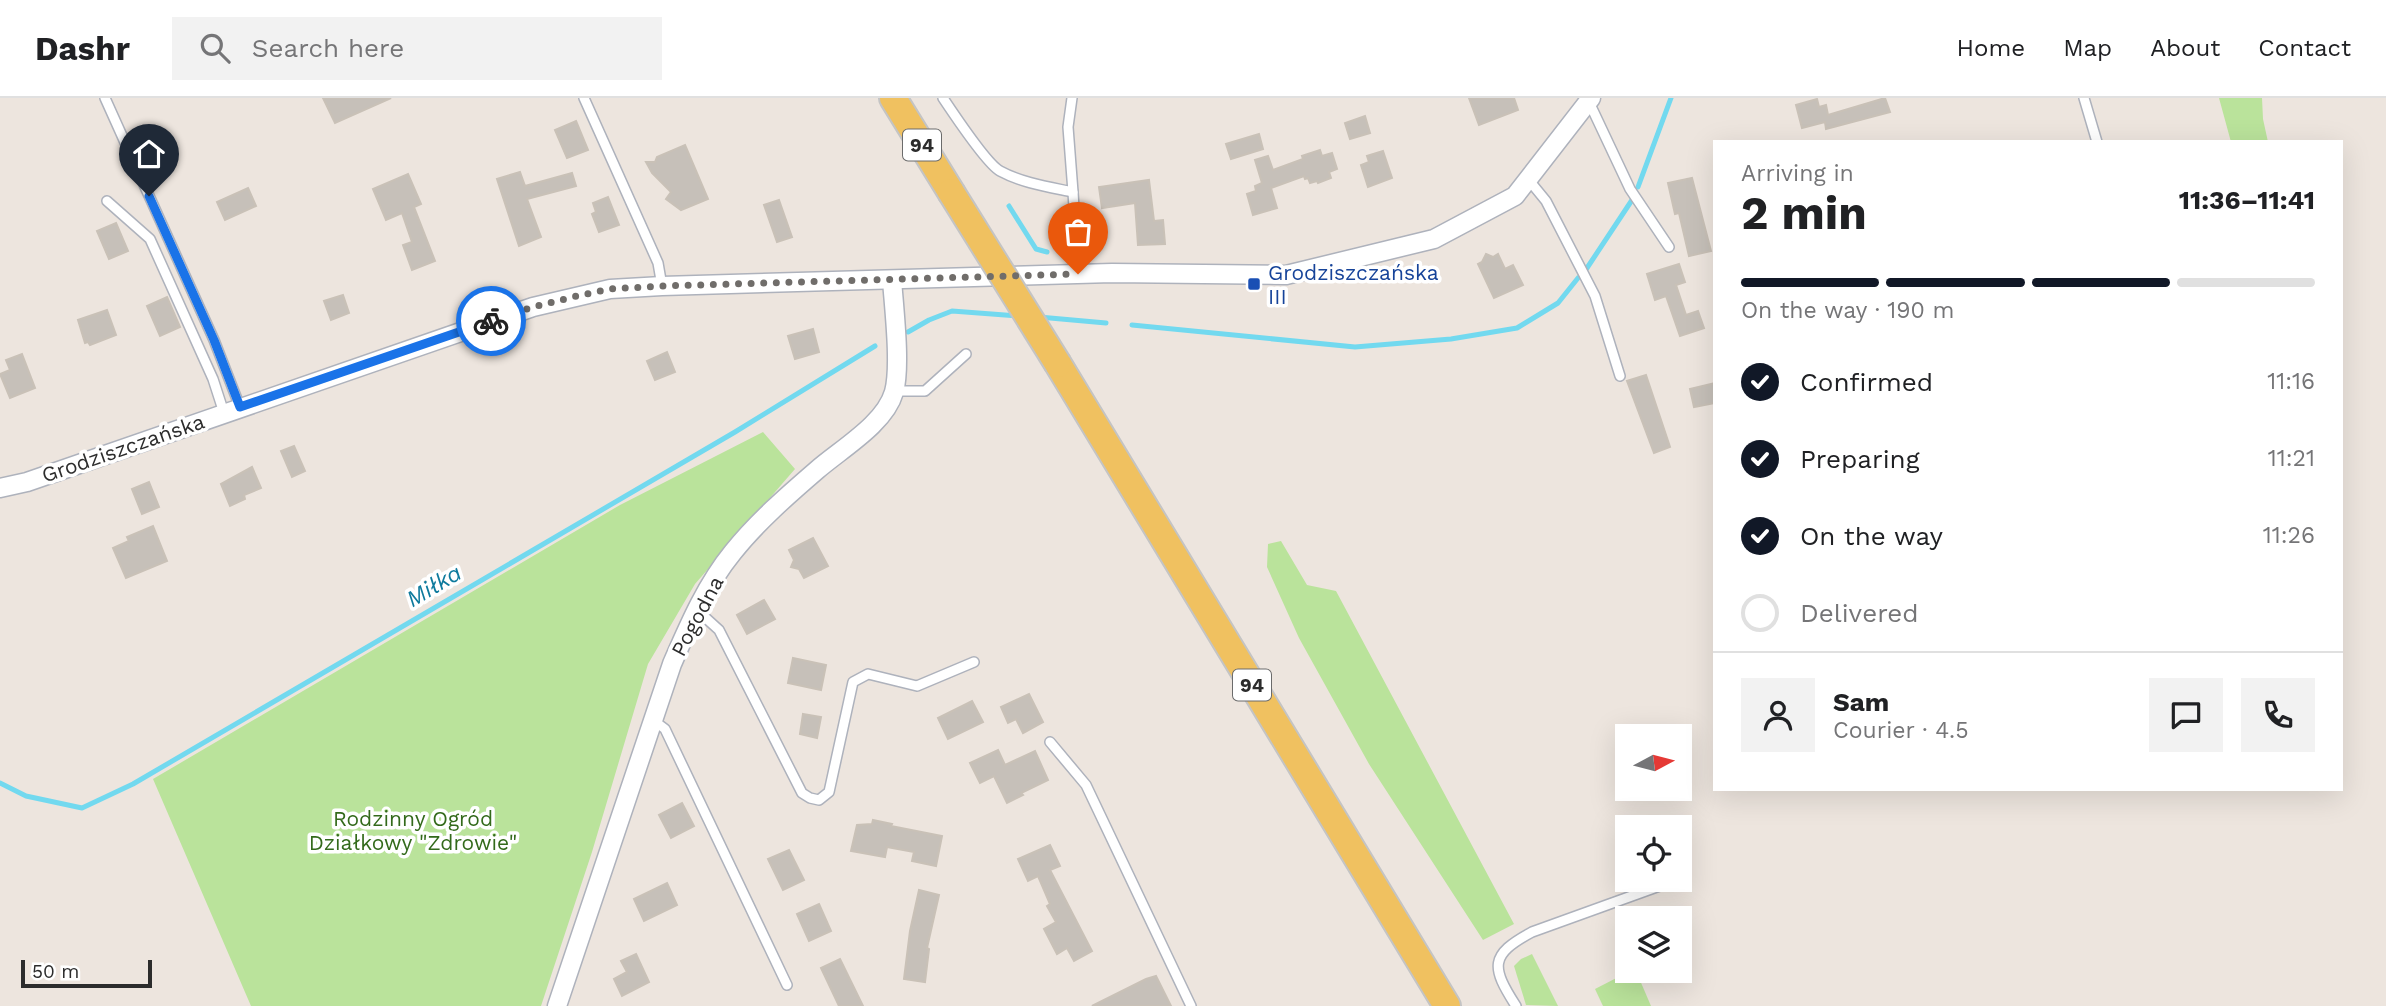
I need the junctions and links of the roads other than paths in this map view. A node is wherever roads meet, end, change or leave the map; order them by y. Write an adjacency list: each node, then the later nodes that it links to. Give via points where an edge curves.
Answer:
1 (105, 98): 19 (lane, via 214,340)
2 (584, 98): 15 (lane, via 658,263)
3 (893, 98): 29 (main road, 94, bridge)
4 (943, 98): 10 (lane, via 998,170 1036,185)
5 (1072, 98): 10 (lane, via 1068,127)
6 (2084, 98): 8 (lane)
7 (1590, 100): 9 (street, Grodziszczańska); 12 (lane, via 1630,189)
8 (2095, 140)
9 (1528, 179): 13 (street, Grodziszczańska, via 1515,196 1434,239 1286,275); 17 (lane, via 1546,201 1595,296)
10 (1073, 192): 13 (lane)
11 (107, 201): 19 (lane, via 150,239 213,379)
12 (1669, 247)
13 (1078, 274): 14 (street, Grodziszczańska)
14 (892, 280): 15 (street, Grodziszczańska); 18 (street, Pogodna)
15 (662, 286): 19 (street, Grodziszczańska, via 610,289 533,307)
16 (966, 354): 18 (lane, via 925,391)
17 (1620, 376)
18 (894, 391): 21 (street, Pogodna, via 876,421 732,552)
19 (232, 410): 20 (street, Grodziszczańska)
20 (0, 488)
21 (695, 609): 22 (lane, via 719,630 802,793 819,800 829,792 853,682 868,674 917,686); 23 (street, Pogodna)
22 (974, 662)
23 (653, 720): 26 (lane, via 665,729); 27 (street, Pogodna)
24 (1050, 741): 28 (lane, via 1086,785)
25 (1643, 892): 30 (lane, via 1532,932 1504,949 1497,971)
26 (788, 985)
27 (557, 1006)
28 (1191, 1006)
29 (1447, 1006)
30 (1516, 1006)

